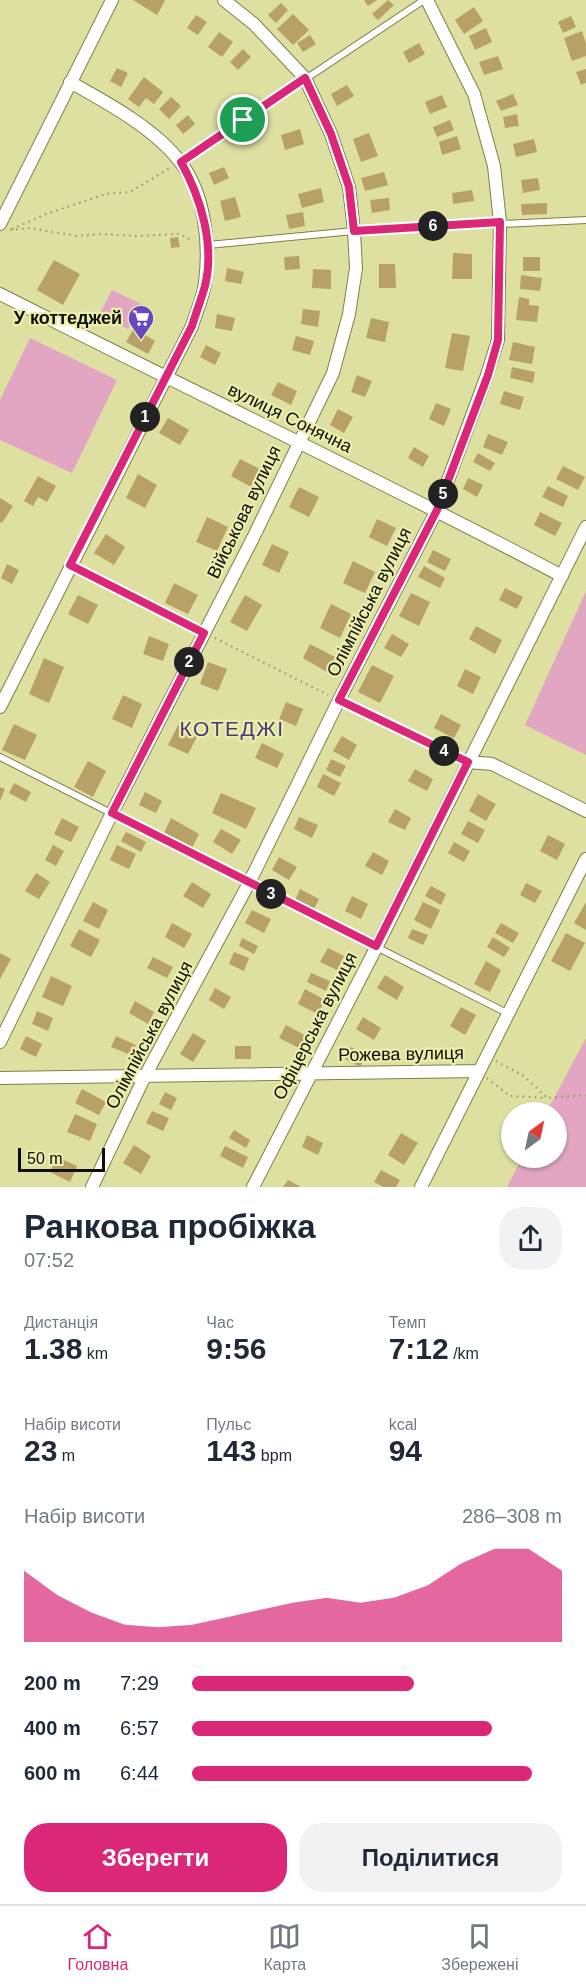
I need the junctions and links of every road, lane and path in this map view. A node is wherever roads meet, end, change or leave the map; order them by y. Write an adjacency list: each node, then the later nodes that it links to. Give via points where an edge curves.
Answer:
1 (112, 0): 5 (street)
2 (224, 0): 4 (street, Військова вулиця, via 279,48)
3 (426, 0): 4 (lane); 8 (street, Олімпійська вулиця, via 474,94 494,166)
4 (305, 78): 6 (lane); 10 (street, Військова вулиця, via 331,134 349,187)
5 (70, 82): 6 (street, via 148,130); 9 (street)
6 (181, 162): 11 (street, via 192,181); 11 (path, via 130,192 106,194 6,231 30,228 76,237 179,234)
7 (586, 220): 8 (lane)
8 (500, 222): 10 (lane); 15 (street, Олімпійська вулиця, via 498,340)
9 (0, 224)
10 (354, 231): 11 (lane); 14 (street, Військова вулиця, via 356,267 349,314 333,373)
11 (208, 245): 13 (street, via 199,305)
12 (0, 294): 13 (street, вулиця Сонячна)
13 (165, 377): 14 (street, вулиця Сонячна); 17 (street)
14 (298, 442): 15 (street, вулиця Сонячна); 19 (street, Військова вулиця)
15 (437, 510): 18 (street, вулиця Сонячна); 20 (street, Олімпійська вулиця)
16 (586, 527): 18 (street, Офіцерська вулиця)
17 (70, 565): 19 (path); 21 (street)
18 (562, 576): 23 (street, Офіцерська вулиця)
19 (204, 633): 20 (path); 25 (street, Військова вулиця)
20 (339, 700): 23 (path); 27 (street, Олімпійська вулиця)
21 (0, 707)
22 (0, 757): 25 (lane)
23 (468, 762): 24 (street, via 492,764); 28 (street, Офіцерська вулиця)
24 (586, 811)
25 (112, 813): 27 (lane); 30 (street, Військова вулиця)
26 (586, 859): 29 (street)
27 (249, 884): 28 (lane); 34 (street, Олімпійська вулиця)
28 (376, 946): 29 (lane); 33 (street, Офіцерська вулиця)
29 (507, 1013): 31 (street)
30 (0, 1042)
31 (487, 1054): 32 (street); 37 (path, via 524,1076)
32 (479, 1071): 33 (street, Рожева вулиця); 37 (path, via 510,1096); 40 (street)
33 (311, 1073): 34 (street, Рожева вулиця); 39 (street, Офіцерська вулиця)
34 (145, 1076): 35 (street, Рожева вулиця); 38 (street, Олімпійська вулиця)
35 (0, 1078)
36 (586, 1095): 37 (path)
37 (547, 1098)
38 (92, 1187)
39 (253, 1187)
40 (421, 1187)

